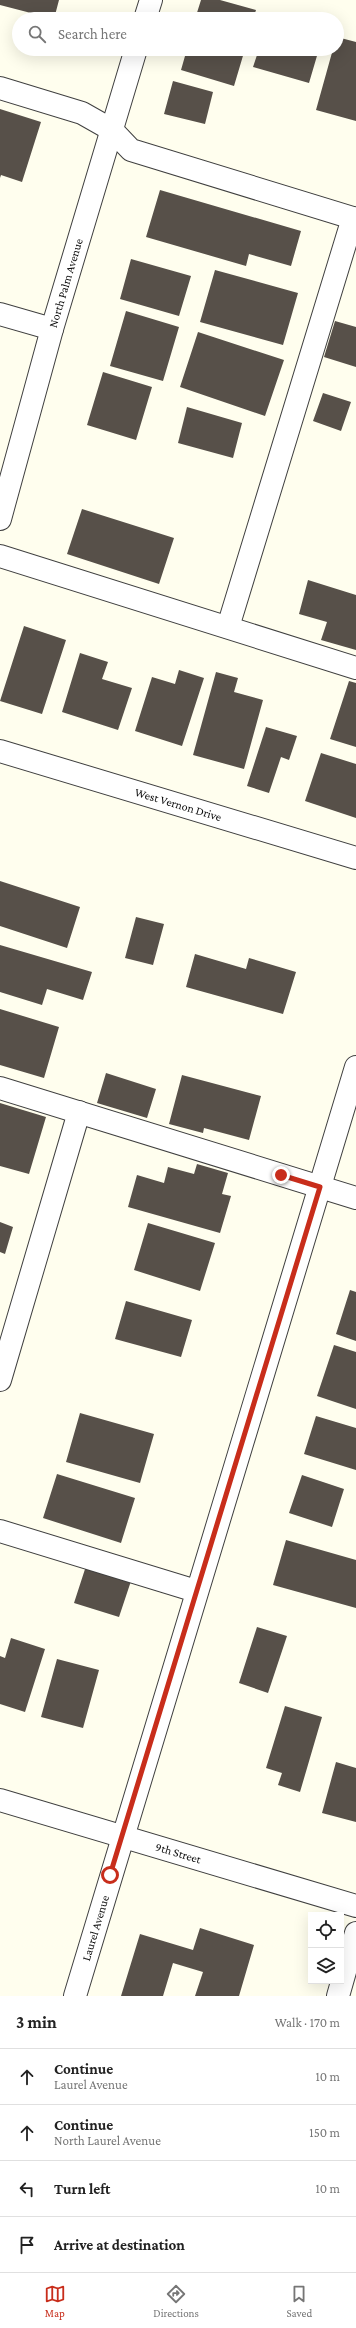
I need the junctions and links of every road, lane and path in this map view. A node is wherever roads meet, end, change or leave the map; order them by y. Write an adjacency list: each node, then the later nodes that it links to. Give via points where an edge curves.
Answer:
1 (151, 0): 2 (street)
2 (147, 12)
3 (134, 56): 5 (street, North Palm Avenue)
4 (0, 88): 5 (street, via 82,113)
5 (112, 130): 6 (street, via 131,150); 8 (street, North Palm Avenue)
6 (354, 219): 11 (street)
7 (0, 314): 8 (street)
8 (52, 329): 9 (street, North Palm Avenue)
9 (0, 519)
10 (0, 556): 11 (street)
11 (228, 627): 12 (street)
12 (356, 668)
13 (0, 751): 14 (street, West Vernon Drive)
14 (356, 858)
15 (356, 1067): 18 (street, Laurel Avenue)
16 (0, 1088): 17 (street)
17 (78, 1112): 18 (street); 20 (street)
18 (320, 1187): 19 (street); 22 (street, Laurel Avenue)
19 (356, 1198)
20 (0, 1380)
21 (0, 1531): 22 (street)
22 (196, 1591): 24 (street, Laurel Avenue)
23 (0, 1800): 24 (street, 9th Street)
24 (122, 1837): 25 (street, 9th Street); 27 (street, Laurel Avenue)
25 (356, 1906)
26 (356, 1933): 28 (street)
27 (75, 1996)
28 (338, 1996)

